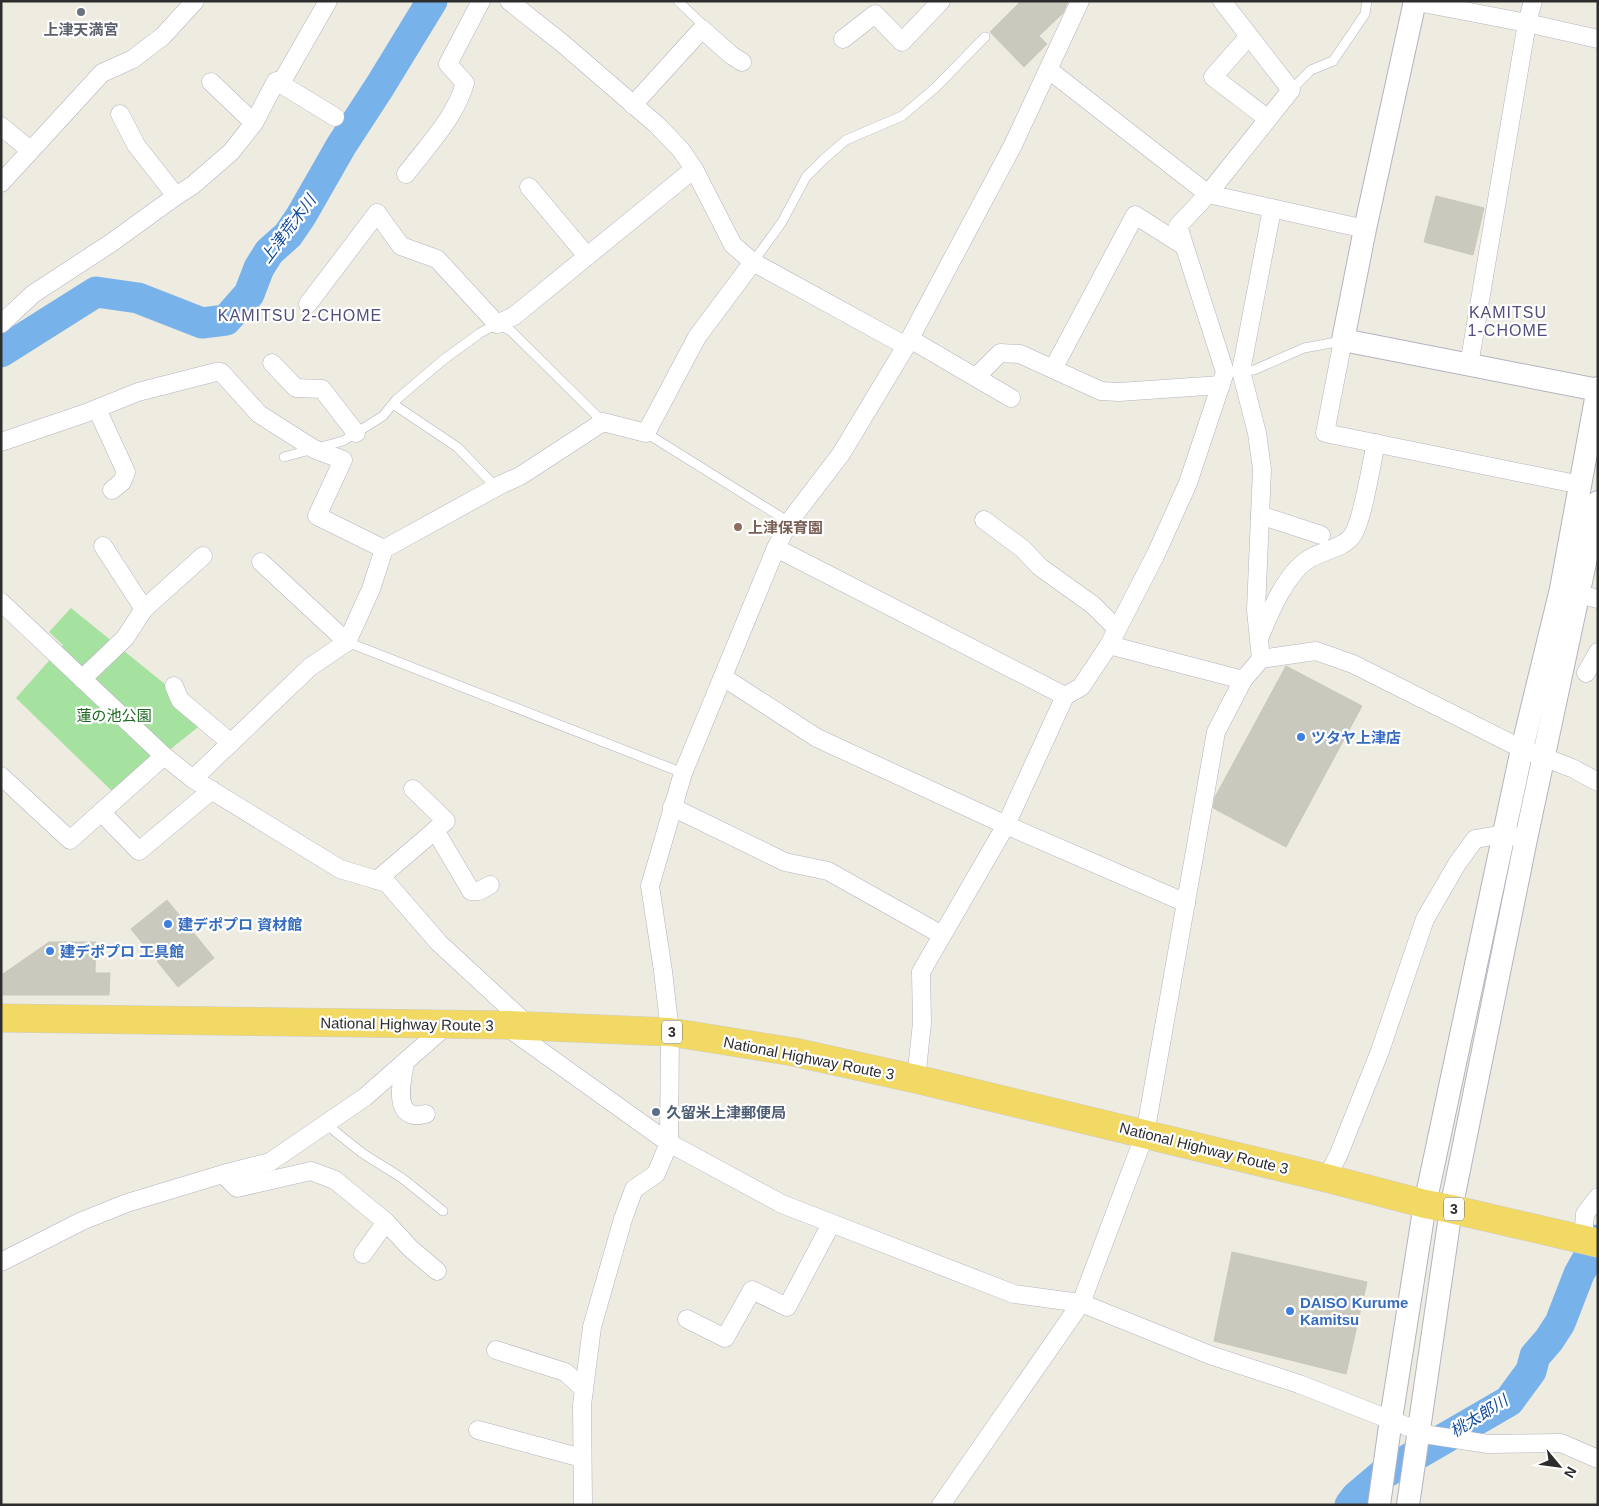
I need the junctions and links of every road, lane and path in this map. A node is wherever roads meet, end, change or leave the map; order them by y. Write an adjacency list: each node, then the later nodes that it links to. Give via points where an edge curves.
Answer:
1 (195, 1): 32 (street, via 163,36 132,59 102,73)
2 (328, 1): 21 (street)
3 (481, 1): 31 (street, via 448,64 466,82 461,98 449,119)
4 (509, 1): 23 (street)
5 (678, 1): 13 (lane, via 701,23)
6 (941, 1): 16 (street, via 902,42 875,14)
7 (1080, 1): 19 (street)
8 (1222, 1): 14 (street)
9 (1368, 1): 22 (lane, via 1365,14 1333,61 1311,70)
10 (1533, 1): 12 (street)
11 (1414, 2): 12 (street); 37 (street)
12 (1527, 23): 17 (street); 47 (street)
13 (702, 29): 18 (street); 23 (street)
14 (1248, 36): 22 (street); 26 (street, via 1213,77)
15 (985, 38): 40 (lane, via 902,116 846,140 824,159 806,177 782,222)
16 (843, 39)
17 (1598, 39)
18 (742, 62)
19 (1049, 70): 34 (street); 45 (street)
20 (211, 82): 27 (street)
21 (281, 83): 25 (street); 27 (street, via 276,81)
22 (1291, 90): 26 (street)
23 (634, 105): 30 (street, via 682,150)
24 (120, 114): 35 (street, via 136,144)
25 (335, 117)
26 (1268, 119): 34 (street)
27 (254, 123): 35 (street, via 231,152 193,186)
28 (1, 126): 29 (street)
29 (25, 146)
30 (694, 169): 39 (street); 40 (street, via 733,246)
31 (406, 174)
32 (1, 183)
33 (529, 187): 39 (street)
34 (1208, 194): 36 (street); 38 (street, via 1178,226)
35 (176, 196): 42 (street, via 33,294)
36 (1272, 209): 37 (street); 49 (street)
37 (1365, 229): 44 (street)
38 (1184, 246): 48 (street, via 1135,215); 49 (street)
39 (587, 256): 43 (street, via 514,316)
40 (752, 262): 45 (street); 57 (street, via 697,337)
41 (308, 304): 43 (street, via 377,213 402,246 437,259)
42 (1, 324)
43 (497, 324): 53 (lane, via 443,360); 55 (lane, via 511,331)
44 (1343, 340): 47 (street); 49 (lane, via 1304,348 1254,370); 59 (street, via 1325,433)
45 (908, 343): 50 (street); 68 (street, via 841,454)
46 (272, 363): 56 (street, via 296,388 322,389)
47 (1469, 365): 51 (street)
48 (1053, 369): 49 (street, via 1101,391 1119,392); 50 (street, via 1020,354 1000,353)
49 (1229, 376): 66 (street, via 1257,433 1262,469); 78 (street, via 1188,483)
50 (976, 377): 52 (street)
51 (1598, 389): 62 (street)
52 (1011, 398)
53 (393, 404): 56 (lane, via 383,416); 63 (lane, via 457,447)
54 (97, 408): 58 (street); 60 (street, via 138,392 221,372 259,414); 64 (street, via 126,472 122,482)
55 (604, 422): 57 (street); 63 (street, via 520,476)
56 (356, 433): 60 (lane, via 343,441)
57 (646, 433): 68 (lane)
58 (1, 442)
59 (1376, 444): 62 (street); 79 (street, via 1360,518 1352,537 1307,560 1293,574 1275,601)
60 (314, 448): 61 (lane); 72 (street, via 343,460 317,516)
61 (284, 457)
62 (1580, 485): 75 (street)
63 (496, 487): 72 (street)
64 (112, 490)
65 (1598, 502): 75 (street)
66 (1260, 515): 69 (street); 79 (street, via 1256,610)
67 (984, 520): 78 (street, via 1023,549 1040,567 1094,605)
68 (789, 522): 71 (street)
69 (1321, 535)
70 (103, 546): 77 (street)
71 (776, 548): 85 (street); 89 (street)
72 (384, 549): 80 (street, via 371,589)
73 (203, 556): 77 (street)
74 (260, 562): 80 (street)
75 (1578, 594): 91 (street); 93 (street)
76 (1, 602): 86 (street)
77 (144, 609): 86 (street, via 125,638)
78 (1117, 628): 81 (street)
79 (1259, 638): 83 (street)
80 (347, 642): 90 (street, via 310,667); 94 (lane)
81 (1109, 645): 87 (street); 89 (street, via 1081,687)
82 (1598, 652): 84 (street)
83 (1261, 659): 87 (street); 91 (street, via 1316,651 1353,664)
84 (1586, 673)
85 (723, 677): 94 (street); 102 (street, via 817,738)
86 (82, 679): 92 (street)
87 (1243, 680): 108 (street, via 1216,732)
88 (174, 686): 90 (street, via 180,700)
89 (1065, 696): 102 (street)
90 (231, 743): 96 (street)
91 (1522, 749): 93 (street); 104 (street)
92 (164, 756): 96 (street); 101 (street)
93 (1544, 758): 97 (street); 105 (street)
94 (683, 773): 100 (street)
95 (1, 776): 101 (street, via 70,840)
96 (193, 779): 99 (street)
97 (1598, 782)
98 (413, 789): 103 (street, via 446,821)
99 (212, 790): 101 (street, via 139,851); 106 (street, via 340,868)
100 (672, 807): 109 (street, via 785,862 828,871); 113 (street, via 650,886)
101 (101, 812)
102 (1006, 825): 108 (street); 109 (street)
103 (435, 830): 106 (street); 107 (street, via 471,891)
104 (1504, 834): 105 (street); 121 (street, via 1475,839 1456,864 1425,919 1380,1051); 123 (street)
105 (1526, 839): 124 (street)
106 (377, 880): 112 (street, via 386,883)
107 (490, 885)
108 (1186, 903): 118 (street)
109 (942, 935): 115 (street, via 922,972 922,1023)
110 (1, 1018): 111 (highway, National Highway Route 3 / 3)
111 (448, 1025): 112 (highway, National Highway Route 3 / 3); 114 (street)
112 (517, 1026): 113 (highway, National Highway Route 3 / 3); 119 (street)
113 (670, 1032): 115 (highway, National Highway Route 3 / 3, via 794,1052); 119 (street)
114 (405, 1062): 116 (street, via 400,1096 405,1110 414,1116); 117 (street, via 365,1097)
115 (916, 1079): 118 (highway, National Highway Route 3 / 3)
116 (426, 1114)
117 (326, 1124): 120 (street, via 270,1162); 125 (lane)
118 (1145, 1134): 121 (highway, National Highway Route 3 / 3); 132 (street)
119 (669, 1142): 127 (street, via 782,1204); 135 (street, via 656,1174 634,1189 623,1219 592,1327)
120 (223, 1174): 126 (street, via 237,1188 311,1171 334,1180); 130 (street, via 91,1218)
121 (1326, 1178): 123 (highway, National Highway Route 3 / 3)
122 (1598, 1197): 128 (street, via 1585,1214)
123 (1425, 1204): 124 (highway, National Highway Route 3 / 3); 136 (street)
124 (1452, 1209): 128 (highway, National Highway Route 3 / 3); 138 (street)
125 (443, 1211)
126 (386, 1222): 129 (street); 131 (street)
127 (831, 1224): 132 (street, via 1014,1294); 133 (street, via 787,1307 752,1290 725,1338)
128 (1590, 1241)
129 (363, 1254)
130 (1, 1262)
131 (437, 1271)
132 (1081, 1303): 136 (street, via 1210,1355); 142 (street)
133 (687, 1319)
134 (496, 1350): 135 (street, via 565,1372)
135 (584, 1389): 139 (street)
136 (1391, 1419): 138 (street); 143 (street)
137 (478, 1430): 139 (street)
138 (1419, 1431): 140 (street, via 1488,1444 1561,1443); 144 (street)
139 (582, 1458): 141 (street)
140 (1598, 1459)
141 (583, 1505)
142 (941, 1505)
143 (1379, 1505)
144 (1408, 1505)

